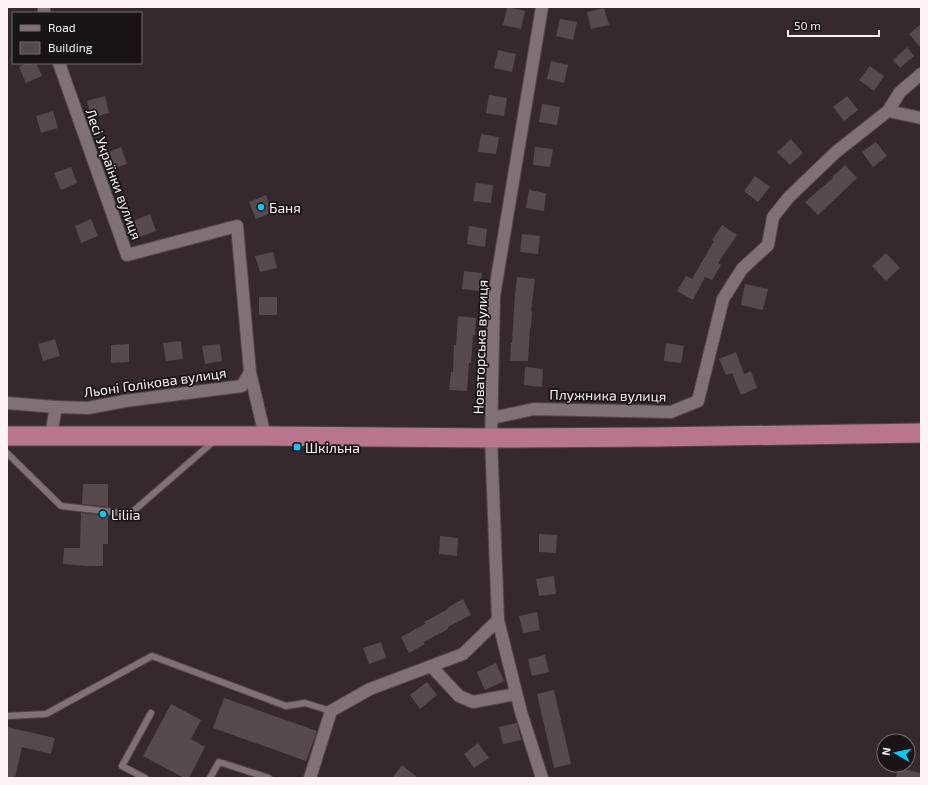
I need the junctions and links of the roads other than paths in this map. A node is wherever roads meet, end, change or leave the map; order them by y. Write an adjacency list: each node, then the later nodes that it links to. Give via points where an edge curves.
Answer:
1 (542, 7): 9 (street, Новаторська вулиця, via 494,296)
2 (59, 64): 6 (street, Лесі Українки вулиця, via 127,255 237,226)
3 (921, 74): 4 (street, Плужника вулиця, via 900,92)
4 (888, 111): 5 (street); 9 (street, Плужника вулиця, via 836,152 789,197 773,217 768,245 742,269 723,299 698,401 671,412 534,409)
5 (921, 118)
6 (250, 372): 8 (street, Льоні Голікова вулиця, via 242,386 88,408); 14 (street)
7 (7, 403): 8 (street, Льоні Голікова вулиця)
8 (56, 407): 11 (street)
9 (492, 418): 15 (street, Новаторська вулиця)
10 (921, 433): 15 (highway)
11 (51, 435): 12 (highway); 13 (highway)
12 (7, 436)
13 (219, 436): 14 (highway); 16 (lane, via 130,514 61,506)
14 (265, 436): 15 (highway)
15 (491, 438): 17 (street, Новаторська вулиця)
16 (7, 453)
17 (498, 620): 18 (street, via 463,654); 19 (street, Новаторська вулиця)
18 (431, 666): 19 (street, via 459,696 473,702); 20 (street, via 370,689)
19 (516, 694): 27 (street, Новаторська вулиця)
20 (331, 711): 22 (lane, via 305,703 286,706 152,656 46,714); 26 (street)
21 (151, 713): 23 (lane, via 122,766)
22 (7, 716)
23 (145, 778)
24 (210, 778): 25 (lane, via 219,762)
25 (269, 778)
26 (310, 778)
27 (542, 778)

